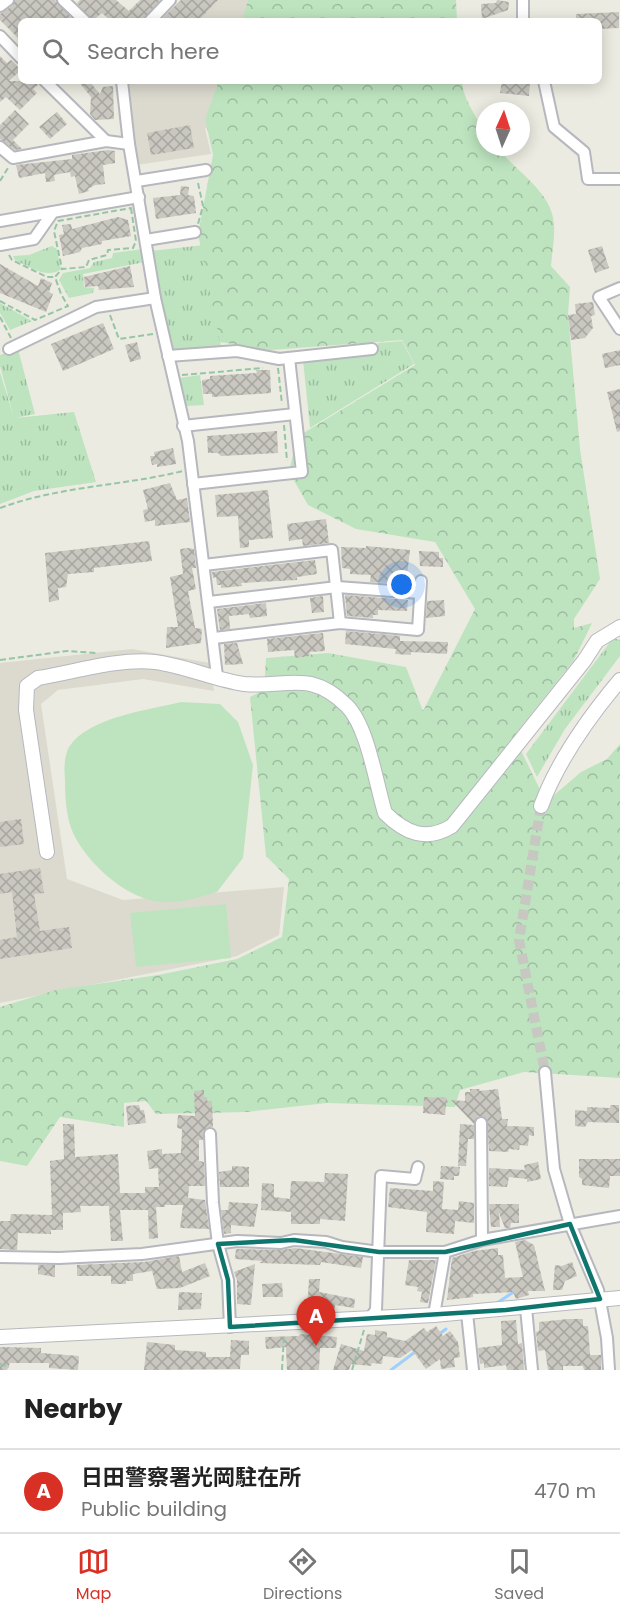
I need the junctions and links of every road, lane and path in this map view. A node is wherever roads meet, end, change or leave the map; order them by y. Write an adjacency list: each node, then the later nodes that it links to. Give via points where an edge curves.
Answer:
1 (8, 0): 5 (street)
2 (63, 0): 6 (street)
3 (170, 0): 7 (street)
4 (524, 0): 8 (street)
5 (0, 6)
6 (82, 18)
7 (153, 18)
8 (523, 18)
9 (0, 36): 10 (street)
10 (18, 55)
11 (48, 84): 14 (street)
12 (122, 84): 15 (street)
13 (545, 84): 19 (street, via 554,127 584,152 588,179)
14 (106, 141): 15 (street); 17 (street)
15 (129, 144): 21 (street)
16 (0, 147): 17 (street)
17 (13, 158): 20 (path)
18 (206, 170): 21 (street)
19 (620, 179)
20 (0, 181)
21 (137, 181): 23 (street)
22 (197, 182): 26 (path, via 203,206)
23 (139, 197): 24 (street); 27 (street)
24 (53, 212): 25 (street); 28 (street, via 34,239)
25 (0, 221)
26 (195, 232): 27 (street)
27 (146, 240): 33 (street)
28 (0, 245)
29 (9, 255): 31 (path, via 12,261 47,277)
30 (62, 269): 30 (path, via 54,231 58,221 131,208 136,241 133,248 108,250 107,255 89,260 86,267); 31 (path)
31 (56, 277): 34 (path, via 68,306 35,320)
32 (620, 288): 37 (street, via 599,297)
33 (155, 298): 38 (street); 39 (street, via 96,307)
34 (0, 301)
35 (110, 314): 38 (path, via 119,339)
36 (0, 317): 39 (path)
37 (620, 329)
38 (163, 333): 41 (street)
39 (12, 347)
40 (372, 349): 42 (street)
41 (168, 356): 42 (street, via 237,351); 43 (street)
42 (281, 361): 43 (path); 44 (street); 45 (path)
43 (172, 376): 46 (street)
44 (295, 414): 45 (street); 49 (street, via 302,472)
45 (283, 415): 46 (street); 47 (path)
46 (183, 426): 48 (street)
47 (287, 461)
48 (192, 469): 49 (street); 50 (path, via 140,482 74,488)
49 (194, 484): 51 (street)
50 (0, 508)
51 (204, 565): 53 (street, via 332,550); 55 (street)
52 (421, 581): 54 (street)
53 (337, 586): 54 (street); 55 (street); 56 (street)
54 (420, 592): 56 (street, via 418,630)
55 (209, 602): 58 (street)
56 (340, 623): 58 (street)
57 (620, 627): 59 (street, via 597,641 452,826 438,835 410,831 395,824 385,813 358,722 348,707 321,686 301,682 244,684)
58 (214, 638): 59 (street)
59 (217, 676): 62 (street, via 137,661 38,678 27,686 26,710)
60 (620, 680): 61 (street, via 593,713 548,788)
61 (542, 806)
62 (47, 852)
63 (545, 1072): 68 (street, via 555,1169)
64 (481, 1123): 69 (street)
65 (210, 1134): 70 (street)
66 (418, 1167): 71 (street, via 415,1179 381,1176)
67 (620, 1216): 68 (street)
68 (570, 1224): 69 (street); 75 (street)
69 (482, 1240): 72 (street)
70 (218, 1244): 71 (street, via 326,1242); 73 (street, via 142,1254); 80 (street, via 228,1280)
71 (379, 1252): 72 (street); 79 (street, via 376,1310)
72 (445, 1252): 78 (street)
73 (0, 1257)
74 (620, 1298): 75 (street)
75 (600, 1299): 76 (street); 89 (street)
76 (526, 1308): 77 (street); 88 (street)
77 (467, 1313): 78 (street); 87 (street)
78 (434, 1315): 79 (street)
79 (368, 1322): 80 (street); 86 (path)
80 (230, 1327): 82 (street)
81 (285, 1329): 85 (path)
82 (0, 1337)
83 (0, 1364): 84 (path)
84 (9, 1367)
85 (282, 1370)
86 (352, 1370)
87 (473, 1370)
88 (532, 1370)
89 (609, 1370)

